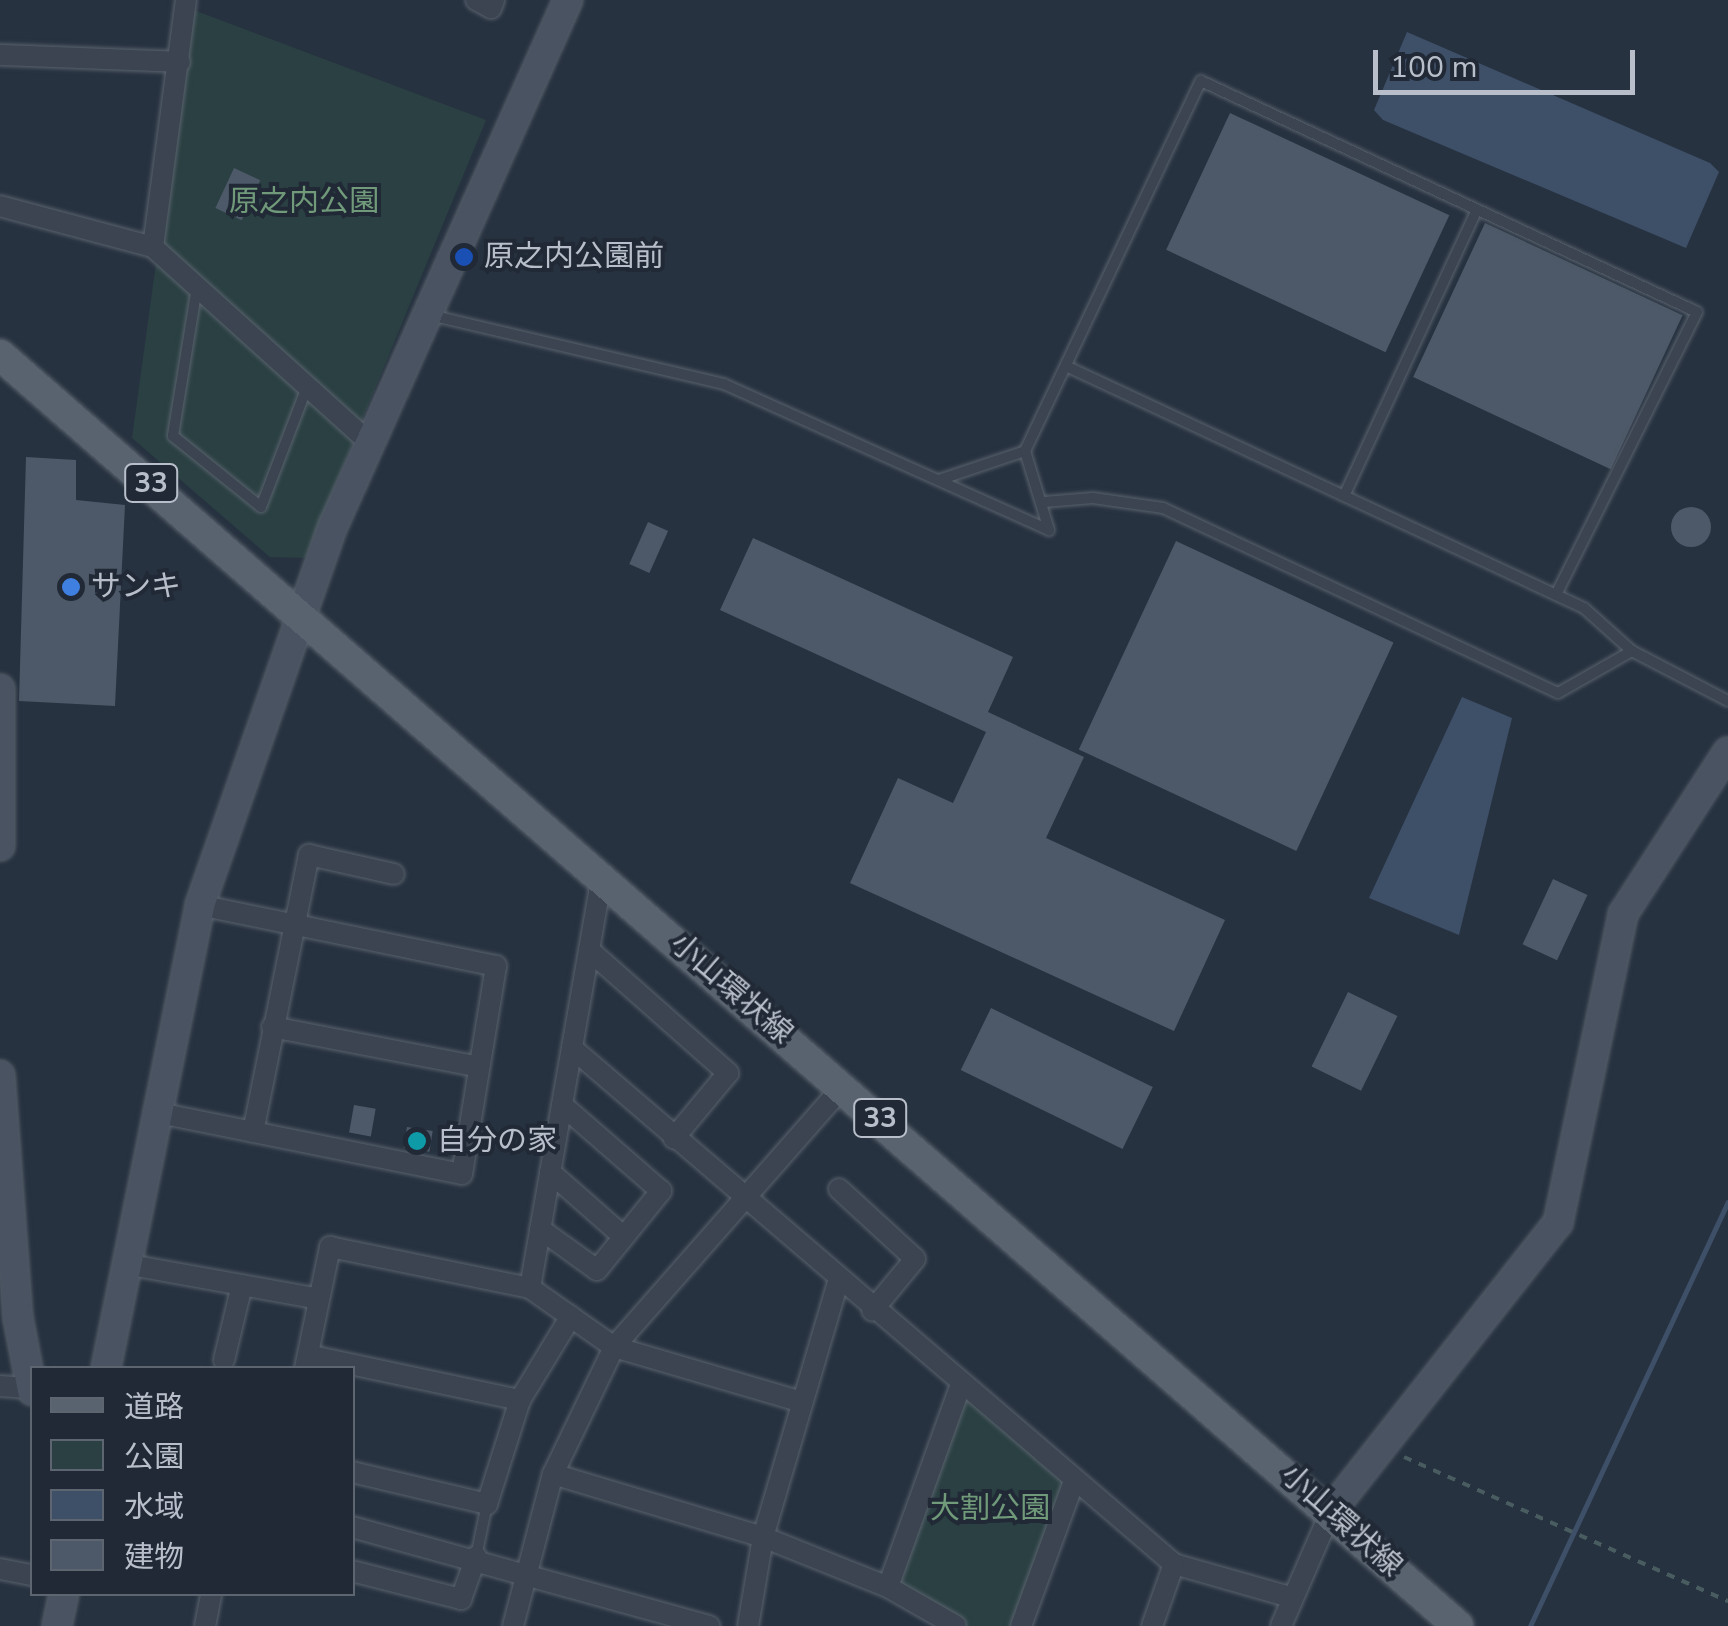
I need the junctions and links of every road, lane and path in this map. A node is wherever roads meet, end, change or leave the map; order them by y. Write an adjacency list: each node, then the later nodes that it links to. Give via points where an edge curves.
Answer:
1 (186, 0): 6 (street)
2 (476, 0): 3 (street, via 490,8)
3 (494, 0)
4 (568, 0): 11 (street)
5 (0, 55): 6 (street)
6 (180, 62): 9 (street)
7 (0, 206): 9 (street)
8 (1478, 210): 13 (lane, via 1201,81); 18 (lane); 20 (lane, via 1697,312)
9 (153, 247): 10 (street)
10 (198, 287): 14 (street); 14 (lane, via 173,436 261,507)
11 (424, 314): 15 (street); 17 (lane, via 724,384)
12 (0, 356): 21 (main road, 小山環状線 / 33)
13 (1068, 367): 16 (lane); 18 (lane)
14 (307, 386): 15 (street)
15 (368, 442): 21 (street)
16 (1025, 451): 17 (lane); 19 (lane)
17 (939, 480): 19 (lane, via 1050,530)
18 (1344, 496): 20 (lane)
19 (1044, 502): 22 (lane, via 1093,498 1163,508 1558,693)
20 (1556, 595): 22 (lane)
21 (302, 610): 28 (main road, 小山環状線 / 33); 29 (street)
22 (1632, 651): 24 (lane)
23 (0, 689): 26 (street)
24 (1728, 701)
25 (1728, 752): 65 (street, via 1623,914 1558,1223)
26 (0, 846)
27 (394, 874): 30 (street, via 309,855)
28 (602, 876): 31 (street); 36 (main road, 小山環状線 / 33)
29 (200, 904): 30 (street); 38 (street)
30 (296, 924): 32 (street); 34 (street, via 496,966)
31 (589, 950): 33 (street); 40 (street, via 728,1073)
32 (272, 1028): 34 (street); 39 (street)
33 (572, 1048): 37 (street); 40 (street)
34 (479, 1067): 39 (street, via 462,1174)
35 (0, 1075): 44 (street)
36 (842, 1086): 43 (street); 70 (main road, 小山環状線 / 33)
37 (562, 1106): 41 (street); 46 (street, via 661,1190)
38 (154, 1112): 39 (street); 47 (street)
39 (253, 1132)
40 (674, 1138): 43 (street)
41 (550, 1172): 45 (street); 46 (street)
42 (839, 1189): 52 (street, via 914,1259)
43 (739, 1196): 48 (street); 54 (street)
44 (5, 1230): 59 (street)
45 (540, 1230): 46 (street, via 598,1270); 50 (street)
46 (624, 1238)
47 (126, 1264): 49 (street); 57 (street)
48 (838, 1282): 52 (street); 64 (street)
49 (242, 1285): 51 (street); 55 (street)
50 (530, 1288): 51 (street, via 330,1247); 53 (street)
51 (319, 1299): 56 (street)
52 (872, 1312): 61 (street)
53 (571, 1316): 54 (street); 63 (street)
54 (614, 1346): 64 (street); 67 (street)
55 (224, 1360)
56 (307, 1362)
57 (106, 1366)
58 (355, 1371): 63 (street)
59 (30, 1378)
60 (0, 1386): 62 (street)
61 (960, 1387): 68 (street); 79 (street)
62 (30, 1390)
63 (520, 1400): 69 (street)
64 (802, 1402): 72 (street)
65 (1381, 1447): 70 (street); 83 (path)
66 (355, 1473): 69 (street)
67 (552, 1474): 72 (street); 76 (street)
68 (1073, 1484): 74 (street); 90 (street)
69 (487, 1504): 73 (lane)
70 (1330, 1511): 82 (street); 93 (main road, 小山環状線 / 33)
71 (355, 1529): 73 (street)
72 (762, 1536): 79 (street); 88 (street)
73 (476, 1557): 76 (street); 77 (street, via 461,1598)
74 (1174, 1564): 82 (street); 91 (street)
75 (0, 1569): 78 (street)
76 (525, 1569): 86 (street); 87 (street)
77 (355, 1572)
78 (30, 1575)
79 (888, 1587): 89 (street)
80 (64, 1596): 84 (street)
81 (211, 1596): 85 (street)
82 (1290, 1597): 92 (street)
83 (1728, 1601)
84 (57, 1626)
85 (205, 1626)
86 (512, 1626)
87 (710, 1626)
88 (748, 1626)
89 (956, 1626)
90 (1022, 1626)
91 (1152, 1626)
92 (1281, 1626)
93 (1458, 1626)

